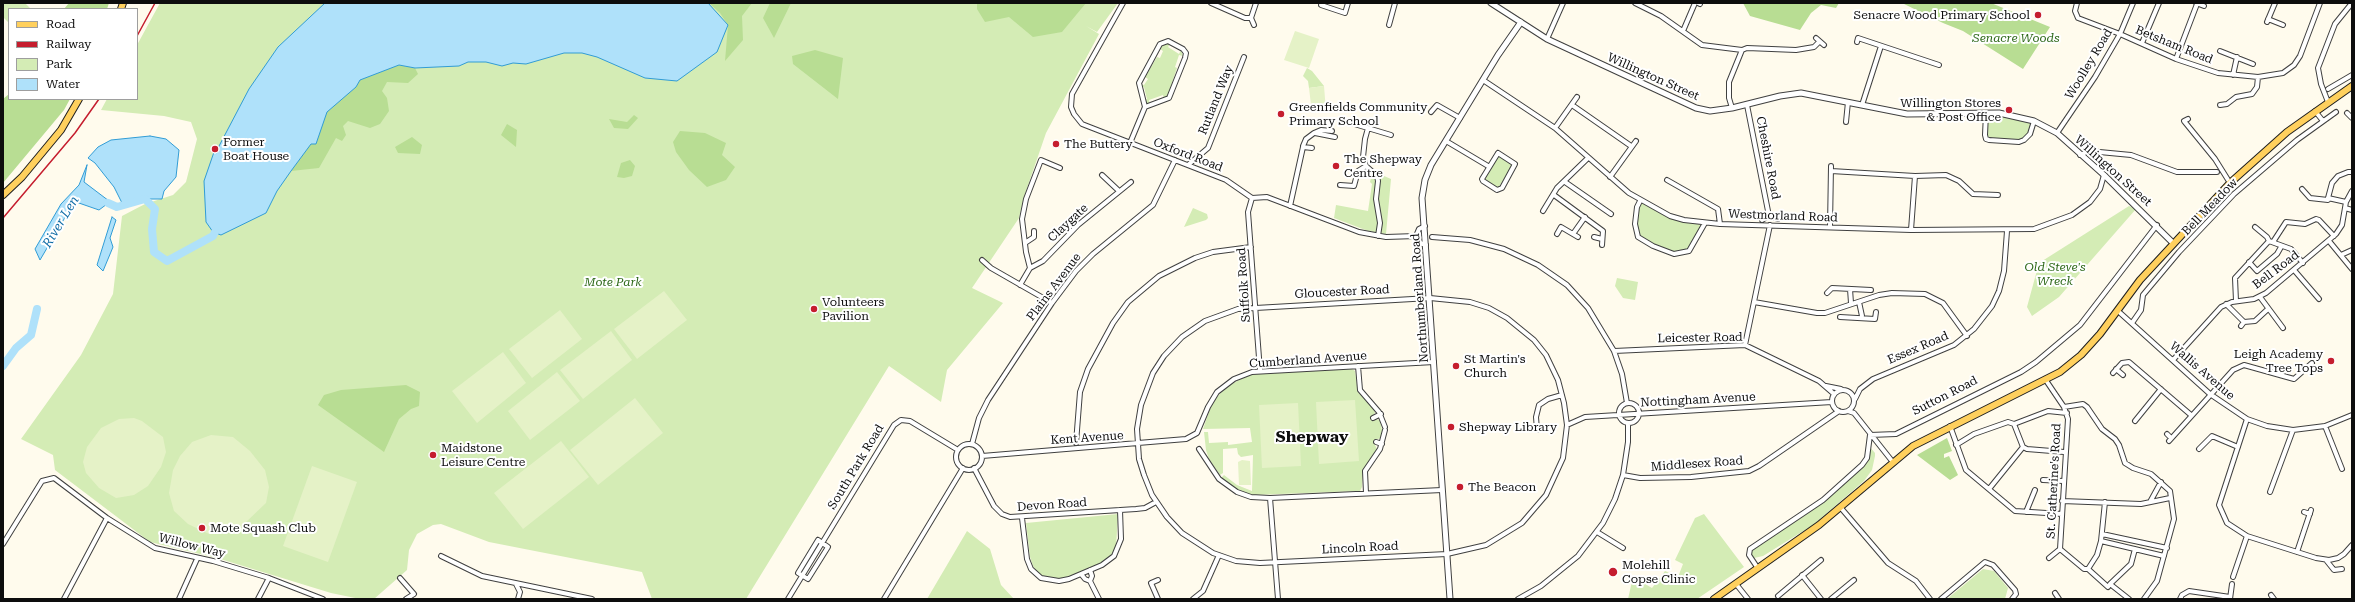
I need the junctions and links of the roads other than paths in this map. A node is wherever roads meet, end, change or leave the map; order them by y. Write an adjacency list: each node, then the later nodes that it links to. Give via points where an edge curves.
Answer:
1 (1123, 3): 77 (street, Oxford Road, via 1075,89 1071,107 1082,124)
2 (1211, 3): 19 (street)
3 (1256, 3): 19 (street)
4 (1348, 3): 17 (street, via 1345,13)
5 (1395, 3): 22 (street)
6 (1491, 3): 20 (street, Willington Street)
7 (1563, 3): 26 (street)
8 (1635, 3): 24 (street)
9 (1695, 3): 24 (street)
10 (2078, 3): 25 (street, Betsham Road, via 2075,11 2078,18)
11 (2133, 3): 25 (street, Woolley Road)
12 (2159, 3): 28 (street)
13 (2196, 3): 18 (street); 35 (street)
14 (2275, 3): 23 (street, via 2268,21)
15 (2320, 3): 40 (street, Betsham Road, via 2300,56 2294,65 2283,73)
16 (2352, 3): 49 (street, via 2335,24 2318,68)
17 (1321, 5)
18 (2204, 6)
19 (1250, 18): 21 (street)
20 (1521, 22): 26 (street, Willington Street); 41 (street, Northumberland Road)
21 (1254, 25)
22 (1389, 25)
23 (2283, 25)
24 (1683, 31): 31 (street, via 1702,45)
25 (2120, 34): 28 (street, Betsham Road); 72 (street, Woolley Road)
26 (1546, 39): 55 (street, Willington Street, via 1679,102 1710,111)
27 (1857, 42): 30 (street, via 1858,38)
28 (2142, 43): 35 (street, Betsham Road)
29 (1824, 45): 31 (street, via 1818,40 1814,47 1796,50)
30 (1881, 46): 37 (street); 52 (street, via 1862,97)
31 (1742, 50): 55 (street, via 1729,82)
32 (2220, 50): 34 (street)
33 (1244, 57): 84 (street, Rutland Way, via 1208,148)
34 (2237, 57): 36 (street); 39 (street)
35 (2176, 59): 39 (street, Betsham Road)
36 (2253, 64)
37 (1939, 65)
38 (2352, 75): 42 (street)
39 (2233, 76): 40 (street, Betsham Road)
40 (2258, 77): 53 (street, via 2257,87 2252,94 2236,97 2227,104)
41 (1482, 80): 61 (street, Northumberland Road); 69 (street, Westmorland Road)
42 (2340, 82): 44 (street); 45 (street)
43 (2352, 86): 45 (main road)
44 (2328, 89)
45 (2346, 90): 49 (main road)
46 (1577, 97): 50 (street)
47 (78, 100): 107 (main road, via 61,130 22,177)
48 (1848, 102): 51 (street, Willington Street, via 1801,94 1780,96); 52 (street, Willington Street); 66 (street)
49 (2328, 102): 56 (main road)
50 (1572, 105): 69 (street); 79 (street)
51 (1747, 105): 55 (street, Willington Street); 120 (street, Cheshire Road)
52 (1862, 105): 59 (street, Willington Street, via 1907,114)
53 (2220, 105)
54 (1145, 107): 54 (street, via 1139,83 1160,44 1168,41 1182,49 1186,53 1185,58 1169,98); 77 (street)
55 (1732, 108)
56 (2315, 111): 65 (street); 100 (main road)
57 (1431, 112): 61 (street, via 1437,104)
58 (2336, 112): 65 (street, Bell Meadow)
59 (1986, 113): 64 (street, Willington Street, via 2006,114); 64 (street, via 1985,135 1989,140 2024,140 2030,134)
60 (2347, 113): 62 (street)
61 (1460, 118): 75 (street, Northumberland Road)
62 (2352, 118)
63 (2188, 119): 100 (street, via 2184,121 2215,159)
64 (2034, 121): 72 (street, Willington Street)
65 (2322, 121): 179 (street, Bell Meadow, via 2236,193 2179,252 2143,295 2141,310)
66 (1846, 122)
67 (1351, 123): 68 (street)
68 (1368, 128): 73 (street); 85 (street, via 1363,157)
69 (1555, 128): 82 (street, Westmorland Road)
70 (1332, 131): 71 (street, via 1320,130)
71 (1315, 133): 74 (street); 78 (street, via 1306,139)
72 (2057, 133): 81 (street, Willington Street)
73 (1391, 134)
74 (1335, 137)
75 (1446, 141): 86 (street); 128 (street, Northumberland Road, via 1425,180 1422,198)
76 (1636, 141): 79 (street)
77 (1130, 143): 83 (street, Oxford Road)
78 (1302, 146): 80 (street); 115 (street)
79 (1631, 146): 95 (street)
80 (1312, 148)
81 (2080, 155): 90 (street, via 2089,151 2131,155 2177,172); 93 (street, Willington Street)
82 (1588, 158): 95 (street, Westmorland Road); 98 (street)
83 (1175, 160): 84 (street, Oxford Road); 169 (street, Plains Avenue, via 1160,195 1150,209 1093,254 1076,271)
84 (1188, 165): 111 (street, Oxford Road, via 1226,180)
85 (1366, 166): 101 (street, via 1358,172 1354,186); 136 (street, via 1377,176 1378,181)
86 (1488, 166): 86 (street, via 1498,153 1515,164 1500,190 1483,181 1482,176)
87 (1831, 166): 89 (street)
88 (1060, 168): 145 (street, via 1041,160 1026,199 1022,219)
89 (1831, 171): 94 (street); 129 (street)
90 (2217, 172)
91 (2352, 172): 112 (street, via 2338,176 2332,182)
92 (1102, 175): 105 (street)
93 (2104, 175): 127 (street, Willington Street); 133 (street, Westmorland Road, via 2096,197 2072,215 2034,229)
94 (1915, 176): 108 (street, via 1946,175 1959,181 1974,194); 131 (street)
95 (1610, 177): 113 (street, Westmorland Road)
96 (1667, 180): 99 (street)
97 (1131, 182): 105 (street, Claygate)
98 (1565, 182): 110 (street, via 1557,188); 119 (street)
99 (1672, 183): 102 (street); 125 (street, via 1718,209)
100 (2230, 183): 146 (main road)
101 (1340, 185)
102 (1669, 188)
103 (1992, 189): 108 (street)
104 (2302, 189): 112 (street, via 2310,198)
105 (1120, 191): 156 (street, Claygate, via 1078,225 1043,261)
106 (2352, 191): 114 (street, Bell Road)
107 (3, 195)
108 (1992, 195): 109 (street)
109 (1998, 195)
110 (1554, 196): 118 (street); 121 (street)
111 (1252, 198): 115 (street, via 1264,196); 149 (street, Suffolk Road, via 1248,212)
112 (2328, 198): 114 (street)
113 (1640, 201): 124 (street, Westmorland Road, via 1670,216); 124 (street, via 1635,224 1638,237 1674,254 1689,251)
114 (2346, 202): 116 (street, Bell Road)
115 (1290, 206): 136 (street, via 1351,230)
116 (2345, 208): 117 (street); 138 (street, Bell Road, via 2342,225)
117 (2352, 210)
118 (1543, 211)
119 (1611, 214)
120 (1769, 216): 122 (street, Cheshire Road); 123 (street, Cheshire Road)
121 (1585, 217): 135 (street); 142 (street, via 1602,231)
122 (1778, 219)
123 (1762, 220)
124 (1705, 223): 125 (street, Westmorland Road)
125 (1720, 224): 126 (street, Westmorland Road)
126 (1770, 225): 129 (street, Westmorland Road); 167 (street)
127 (2157, 225): 146 (street, Willington Street); 228 (street, Sutton Road, via 2080,325 2036,362 2021,372 1896,434)
128 (1425, 226): 137 (street, via 1419,229); 147 (street, Northumberland Road)
129 (1830, 227): 131 (street, Westmorland Road)
130 (2255, 227): 144 (street)
131 (1911, 230): 133 (street, Westmorland Road)
132 (1034, 231): 145 (street, Claygate, via 1034,237)
133 (2007, 231): 182 (street, Essex Road, via 2004,272 1999,291 1983,319)
134 (1558, 234): 135 (street, via 1561,227)
135 (1573, 234): 140 (street)
136 (1378, 236): 137 (street)
137 (1416, 236): 147 (street, via 1420,243)
138 (2334, 236): 143 (street, Bell Road); 144 (street, via 2316,219 2305,224 2286,222)
139 (1432, 237): 184 (street, via 1458,238 1490,245 1526,258 1551,273 1567,285 1588,308)
140 (1578, 237)
141 (1594, 237): 142 (street)
142 (1602, 239): 148 (street)
143 (2329, 241): 152 (street); 155 (street, Bell Road)
144 (2271, 242): 150 (street); 154 (street)
145 (1025, 243): 156 (street)
146 (2173, 243): 174 (main road, via 2140,280)
147 (1426, 245): 164 (street, Northumberland Road)
148 (1602, 245)
149 (1251, 246): 172 (street, Suffolk Road); 231 (street, via 1213,252 1195,258 1159,276 1128,302 1109,328 1088,369 1080,392)
150 (2281, 247): 154 (street, via 2277,254 2257,271); 155 (street, via 2291,249)
151 (2352, 250): 152 (street)
152 (2341, 255): 157 (street)
153 (982, 260): 159 (street)
154 (2249, 262): 166 (street, via 2235,278)
155 (2303, 263): 158 (street, Bell Road)
156 (1030, 268): 159 (street, Claygate)
157 (2352, 269)
158 (2294, 270): 163 (street, Bell Road); 165 (street)
159 (1020, 285): 169 (street)
160 (1850, 289): 161 (street); 162 (street, via 1832,288); 170 (street)
161 (1868, 291)
162 (1827, 294)
163 (2260, 297): 166 (street, Bell Road); 173 (street)
164 (1430, 298): 172 (street, Gloucester Road); 186 (street, Northumberland Road); 201 (street, Gloucester Road, via 1449,298 1481,305 1513,322 1534,340 1546,355 1555,372)
165 (2319, 299)
166 (2236, 301): 171 (street, Bell Road)
167 (1754, 302): 170 (street, via 1817,313); 183 (street)
168 (1859, 302): 170 (street); 176 (street); 182 (street, via 1892,293 1931,296 1943,303)
169 (1052, 303): 232 (street, Plains Avenue, via 988,400 979,418)
170 (1851, 303)
171 (2226, 304): 178 (street); 185 (street, Bell Road)
172 (1256, 307): 190 (street, Suffolk Road); 233 (street, Gloucester Road, via 1232,310 1212,317 1191,330 1171,348 1156,367 1143,397 1137,429)
173 (2268, 309): 178 (street, via 2255,321); 181 (street)
174 (2118, 311): 179 (street, Wallis Avenue); 193 (main road, via 2081,355 2060,372)
175 (1876, 312): 176 (street, via 1875,319)
176 (1862, 316): 177 (street)
177 (1842, 317)
178 (2244, 322): 180 (street)
179 (2132, 323): 185 (street, Wallis Avenue)
180 (2241, 326)
181 (2283, 328)
182 (1967, 336): 196 (street, Essex Road, via 1931,356 1882,374)
183 (1746, 345): 184 (street, Leicester Road); 194 (street, Leicester Road)
184 (1614, 352): 204 (street)
185 (2173, 360): 200 (street, Wallis Avenue)
186 (1434, 362): 188 (street, Cumberland Avenue); 252 (street, Northumberland Road)
187 (2312, 363): 200 (street, via 2294,379 2244,365 2233,370)
188 (1358, 366): 190 (street, Cumberland Avenue); 212 (street, via 1360,390)
189 (2116, 369): 191 (street); 192 (street); 197 (street, via 2122,363 2129,362)
190 (1260, 371): 229 (street, Cumberland Avenue, via 1239,376 1220,389 1208,407 1201,427)
191 (2113, 373)
192 (2123, 375)
193 (2045, 379): 205 (street, St. Catherine's Road); 223 (main road)
194 (1825, 386): 195 (street, Leicester Road); 199 (street, Leicester Road)
195 (1842, 389): 198 (street); 199 (street)
196 (1860, 389): 198 (street, Essex Road); 203 (street)
197 (2161, 389): 214 (street); 219 (street)
198 (1849, 391): 203 (street)
199 (1834, 394): 202 (street)
200 (2210, 394): 214 (street); 218 (street, Wallis Avenue)
201 (1562, 395): 222 (street, Gloucester Road); 225 (street, via 1539,405 1533,422)
202 (1832, 402): 206 (street); 209 (street, Nottingham Avenue)
203 (1854, 402): 208 (street); 210 (street)
204 (1628, 403): 209 (street, via 1634,406); 213 (street, via 1621,406)
205 (2064, 407): 211 (street, St. Catherine's Road); 250 (street, via 2083,404 2087,407 2102,429 2115,439 2125,463 2147,472)
206 (1834, 408): 207 (street); 217 (street, Middlesex Road)
207 (1839, 411): 208 (street); 217 (street, Middlesex Road)
208 (1848, 411): 210 (street)
209 (1638, 413): 213 (street, Nottingham Avenue); 220 (street, via 1635,420)
210 (1854, 413): 228 (street)
211 (2067, 413): 221 (street, via 2045,412); 241 (street, St. Catherine's Road)
212 (1381, 414): 216 (street); 234 (street, via 1385,429)
213 (1619, 414): 220 (street, via 1623,421); 222 (street, Nottingham Avenue, via 1585,416)
214 (2191, 415): 227 (street, via 2170,440)
215 (2352, 415): 224 (street, Wallis Avenue)
216 (1373, 418)
217 (1828, 418): 247 (street, Middlesex Road, via 1749,471 1691,477 1640,478)
218 (2247, 419): 226 (street, Wallis Avenue, via 2267,426); 237 (street)
219 (2135, 421)
220 (1628, 423): 247 (street)
221 (2014, 424): 235 (street, via 2008,422 1976,433); 236 (street)
222 (1567, 425): 281 (street, Lincoln Road, via 1563,458 1554,481 1541,503 1528,518 1514,530 1486,545)
223 (1950, 426): 235 (street); 243 (main road, via 1913,446)
224 (2324, 426): 226 (street, Wallis Avenue); 246 (street)
225 (1537, 430)
226 (2293, 430): 254 (street)
227 (2167, 434)
228 (1870, 435): 243 (street); 290 (street, via 1867,458 1862,465 1823,500 1750,549 1749,555)
229 (1192, 437): 233 (street, Kent Avenue)
230 (1376, 442): 234 (street)
231 (1076, 443)
232 (972, 444): 240 (street, via 964,445); 242 (street, via 979,449)
233 (1138, 444): 242 (street, Kent Avenue); 259 (street, Lincoln Road, via 1144,475)
234 (1382, 444): 255 (street, via 1365,471)
235 (1956, 444): 251 (street, via 1966,470)
236 (2023, 447): 241 (street); 251 (street)
237 (2238, 447): 239 (street, via 2212,436); 271 (street, via 2220,506 2227,523)
238 (1199, 449): 256 (street, via 1216,476 1232,489 1252,497)
239 (2199, 449)
240 (958, 450): 244 (street, via 957,461); 318 (street, South Park Road, via 910,421 896,423)
241 (2064, 452): 249 (street, St. Catherine's Road)
242 (982, 456): 245 (street, via 980,463)
243 (1892, 462): 262 (main road)
244 (963, 468): 245 (street); 319 (street)
245 (974, 468): 268 (street, Devon Road, via 997,510 1006,516)
246 (2342, 469)
247 (1623, 475): 269 (street, via 1613,505)
248 (2043, 480): 249 (street)
249 (2063, 481): 258 (street, St. Catherine's Road)
250 (2161, 482): 257 (street, via 2170,491); 261 (street)
251 (1989, 489): 264 (street, via 2015,511)
252 (1442, 490): 255 (street); 281 (street, Northumberland Road)
253 (2035, 490): 264 (street)
254 (2270, 492)
255 (1366, 493): 256 (street)
256 (1270, 498): 289 (street)
257 (2170, 498): 261 (street); 276 (street, via 2174,519)
258 (2062, 501): 260 (street); 266 (street, St. Catherine's Road)
259 (1156, 502): 263 (street, Devon Road, via 1145,508); 282 (street, Lincoln Road, via 1182,533)
260 (2105, 502): 261 (street); 270 (street)
261 (2150, 502)
262 (1841, 508): 290 (main road); 330 (street, via 1888,563 1916,582)
263 (1120, 510): 268 (street, Devon Road); 293 (street, via 1122,539 1118,550 1106,562)
264 (2026, 512): 266 (street)
265 (2304, 512): 280 (street, via 2310,512)
266 (2062, 514): 277 (street, St. Catherine's Road)
267 (107, 518): 273 (street, Willow Way, via 59,481 49,478 42,481); 286 (street, Willow Way, via 155,548); 311 (street)
268 (1022, 518): 294 (street, via 1027,559 1037,576 1045,580 1059,581)
269 (1597, 532): 275 (street); 325 (street, via 1565,568 1532,593)
270 (2102, 534): 272 (street); 276 (street)
271 (2247, 536): 280 (street); 296 (street)
272 (2101, 541): 278 (street); 291 (street, via 2097,555)
273 (3, 544)
274 (2352, 545): 279 (street)
275 (1623, 548)
276 (2167, 548): 284 (street)
277 (2060, 549): 285 (street); 291 (street, St. Catherine's Road)
278 (2135, 549): 284 (street); 304 (street, via 2131,564)
279 (2350, 550): 288 (street, via 2338,558)
280 (2297, 552): 288 (street)
281 (1447, 554): 289 (street, Lincoln Road); 324 (street, Northumberland Road)
282 (1218, 555): 289 (street, Lincoln Road, via 1248,562); 322 (street, via 1203,591)
283 (441, 556): 302 (street, via 482,576)
284 (2164, 556): 335 (street, via 2157,581)
285 (2049, 558)
286 (197, 559): 297 (street, Willow Way, via 213,561); 312 (street)
287 (1821, 560): 295 (street)
288 (2326, 560): 292 (street, via 2334,570)
289 (1274, 562): 323 (street)
290 (1757, 567): 303 (main road)
291 (2088, 569): 304 (street, St. Catherine's Road, via 2108,587)
292 (2342, 569)
293 (1090, 570): 294 (street); 301 (street)
294 (1081, 574): 301 (street)
295 (1802, 576): 309 (street); 328 (street)
296 (2234, 577)
297 (269, 578): 313 (street); 314 (street, Willow Way)
298 (400, 578): 315 (street, via 414,594)
299 (1158, 580): 321 (street, via 1151,583)
300 (1854, 580): 329 (street)
301 (1090, 581): 320 (street)
302 (516, 584): 306 (street); 307 (street)
303 (1736, 584): 326 (main road); 327 (street)
304 (2110, 584): 334 (street, St. Catherine's Road)
305 (2232, 584): 310 (street)
306 (526, 586): 307 (street); 317 (street)
307 (520, 592): 316 (street)
308 (2055, 593): 333 (street)
309 (1778, 596)
310 (2230, 598): 336 (street, via 2189,591)
311 (64, 599)
312 (179, 599)
313 (258, 599)
314 (323, 599)
315 (406, 599)
316 (518, 599)
317 (592, 599)
318 (788, 599)
319 (884, 599)
320 (1099, 599)
321 (1158, 599)
322 (1193, 599)
323 (1278, 599)
324 (1450, 599)
325 (1518, 599)
326 (1714, 599)
327 (1748, 599)
328 (1821, 599)
329 (1831, 599)
330 (1930, 599)
331 (1941, 599): 332 (street, via 1985,562 1993,565 2015,590 2016,594)
332 (2012, 599)
333 (2059, 599)
334 (2129, 599)
335 (2144, 599)
336 (2180, 599)

